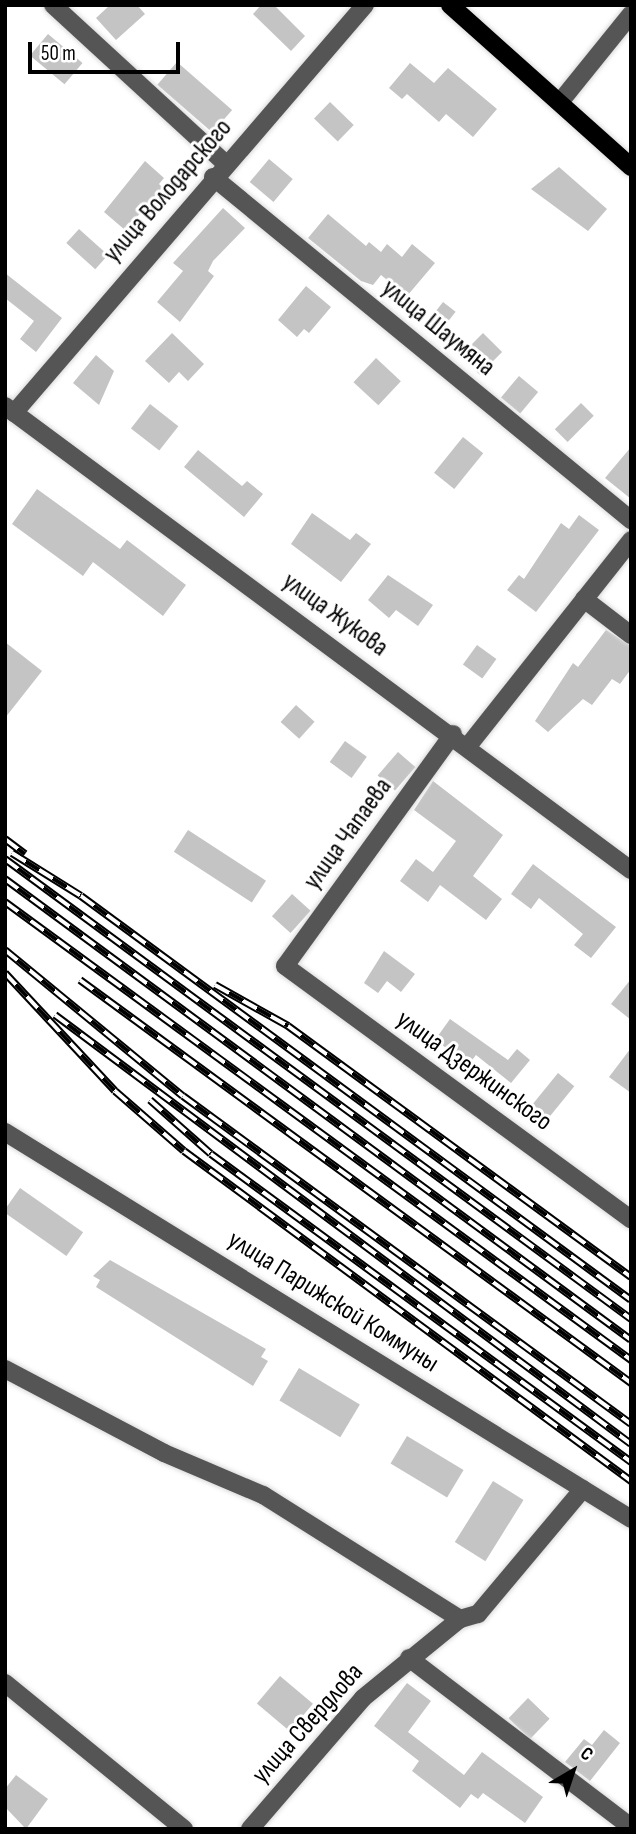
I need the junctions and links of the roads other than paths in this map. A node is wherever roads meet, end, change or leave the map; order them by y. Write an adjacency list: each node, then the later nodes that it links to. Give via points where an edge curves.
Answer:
1 (53, 5): 7 (street, улица Шаумяна)
2 (365, 5): 7 (street, улица Володарского)
3 (450, 5): 5 (main road)
4 (631, 14): 5 (street)
5 (559, 102): 6 (main road)
6 (631, 167)
7 (219, 170): 8 (street, улица Володарского); 9 (street, улица Шаумяна)
8 (10, 410): 13 (street, улица Жукова)
9 (631, 520)
10 (631, 540): 11 (street)
11 (584, 600): 12 (street); 14 (street)
12 (631, 635)
13 (453, 734): 14 (street, улица Жукова); 16 (street, улица Чапаева)
14 (468, 746): 15 (street, улица Жукова)
15 (631, 870)
16 (285, 965): 18 (street, улица Дзержинского)
17 (5, 1132): 20 (street, улица Парижской Коммуны)
18 (631, 1219)
19 (5, 1369): 22 (street, via 164,1453 263,1495)
20 (583, 1489): 21 (street, улица Парижской Коммуны); 22 (street, улица Свердлова, via 478,1614)
21 (631, 1519)
22 (460, 1619): 23 (street, улица Свердлова)
23 (409, 1658): 25 (street); 27 (street, улица Свердлова, via 363,1698)
24 (5, 1683): 26 (street)
25 (631, 1827)
26 (184, 1829)
27 (250, 1829)

